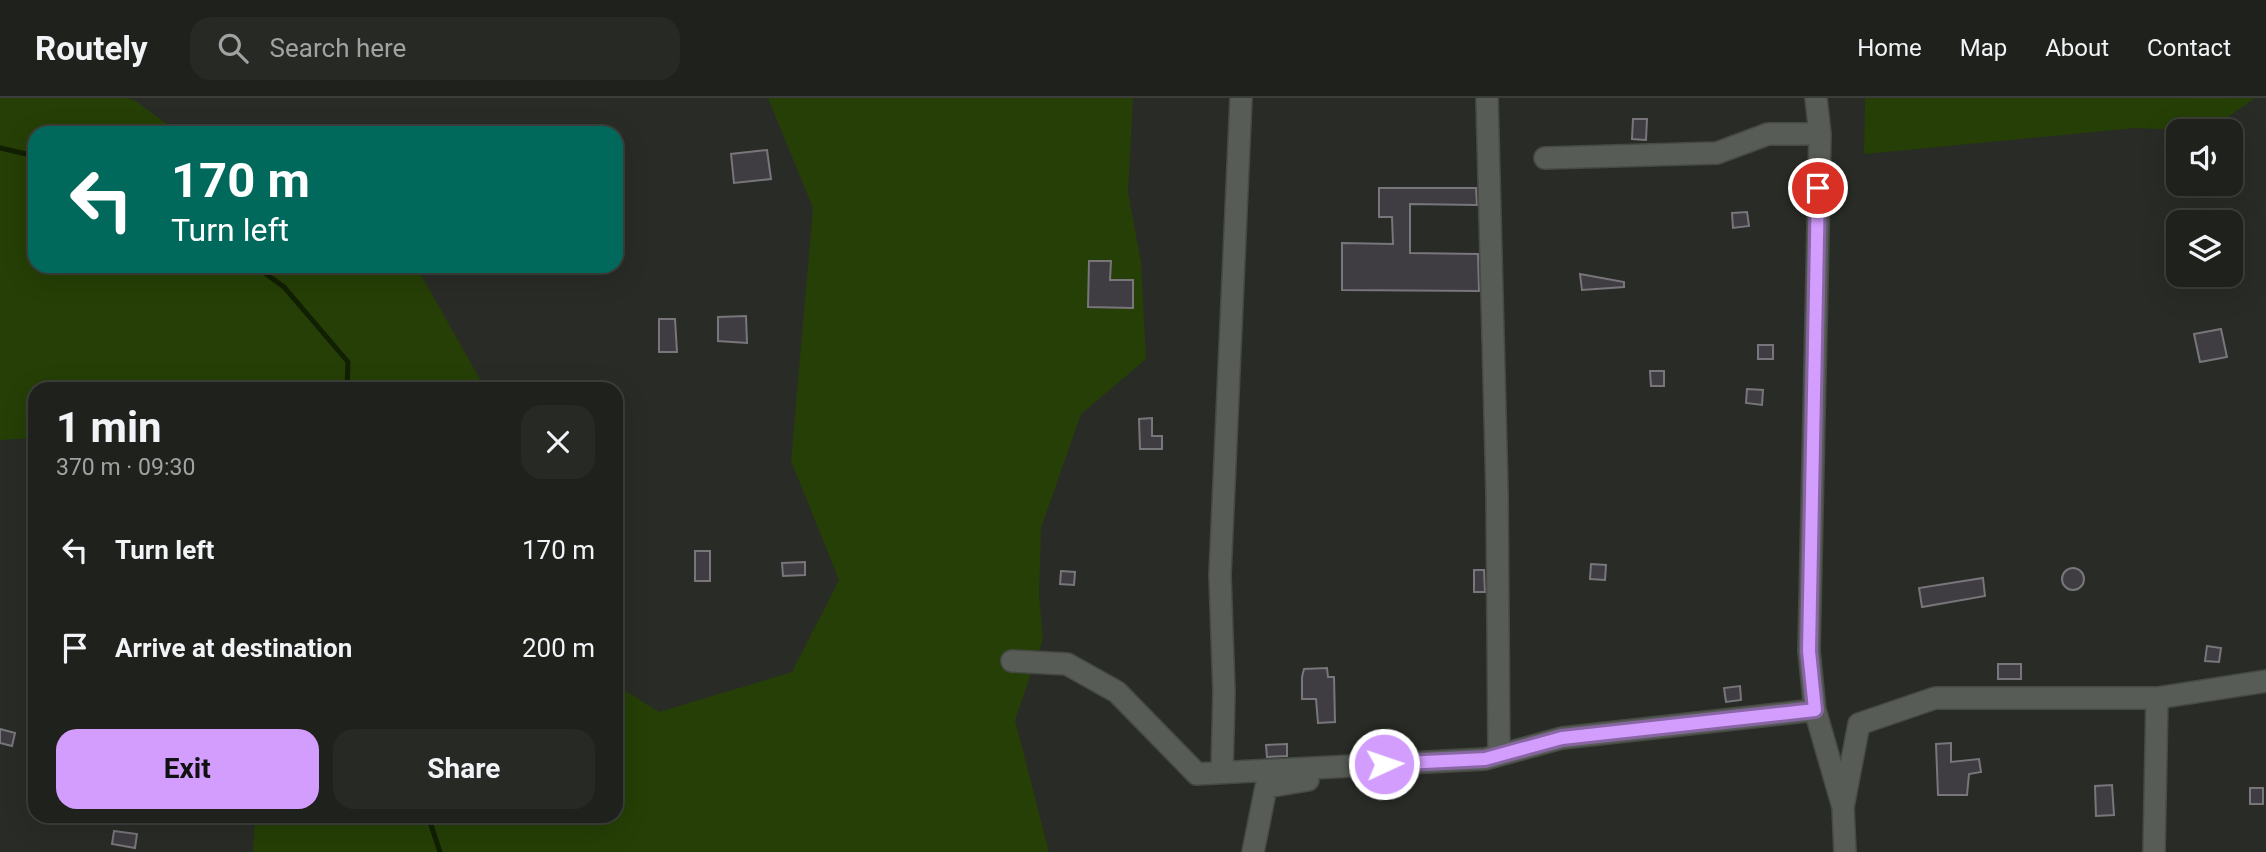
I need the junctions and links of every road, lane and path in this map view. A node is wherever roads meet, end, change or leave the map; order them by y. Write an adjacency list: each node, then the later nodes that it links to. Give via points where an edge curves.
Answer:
1 (1241, 98): 12 (street, via 1220,575)
2 (1487, 98): 11 (street)
3 (1816, 98): 4 (street)
4 (1820, 134): 5 (street, via 1768,134 1717,153); 9 (street, via 1809,637)
5 (1545, 158)
6 (1013, 660): 12 (street, via 1067,664 1117,692 1196,774)
7 (2266, 681): 8 (street)
8 (2157, 698): 13 (street, via 1935,698 1859,724); 16 (street)
9 (1815, 710): 11 (street, via 1562,738); 13 (street)
10 (1537, 742): 14 (street, via 1266,787)
11 (1499, 755): 12 (street)
12 (1222, 772)
13 (1843, 807): 15 (street)
14 (1253, 852)
15 (1845, 852)
16 (2154, 852)

